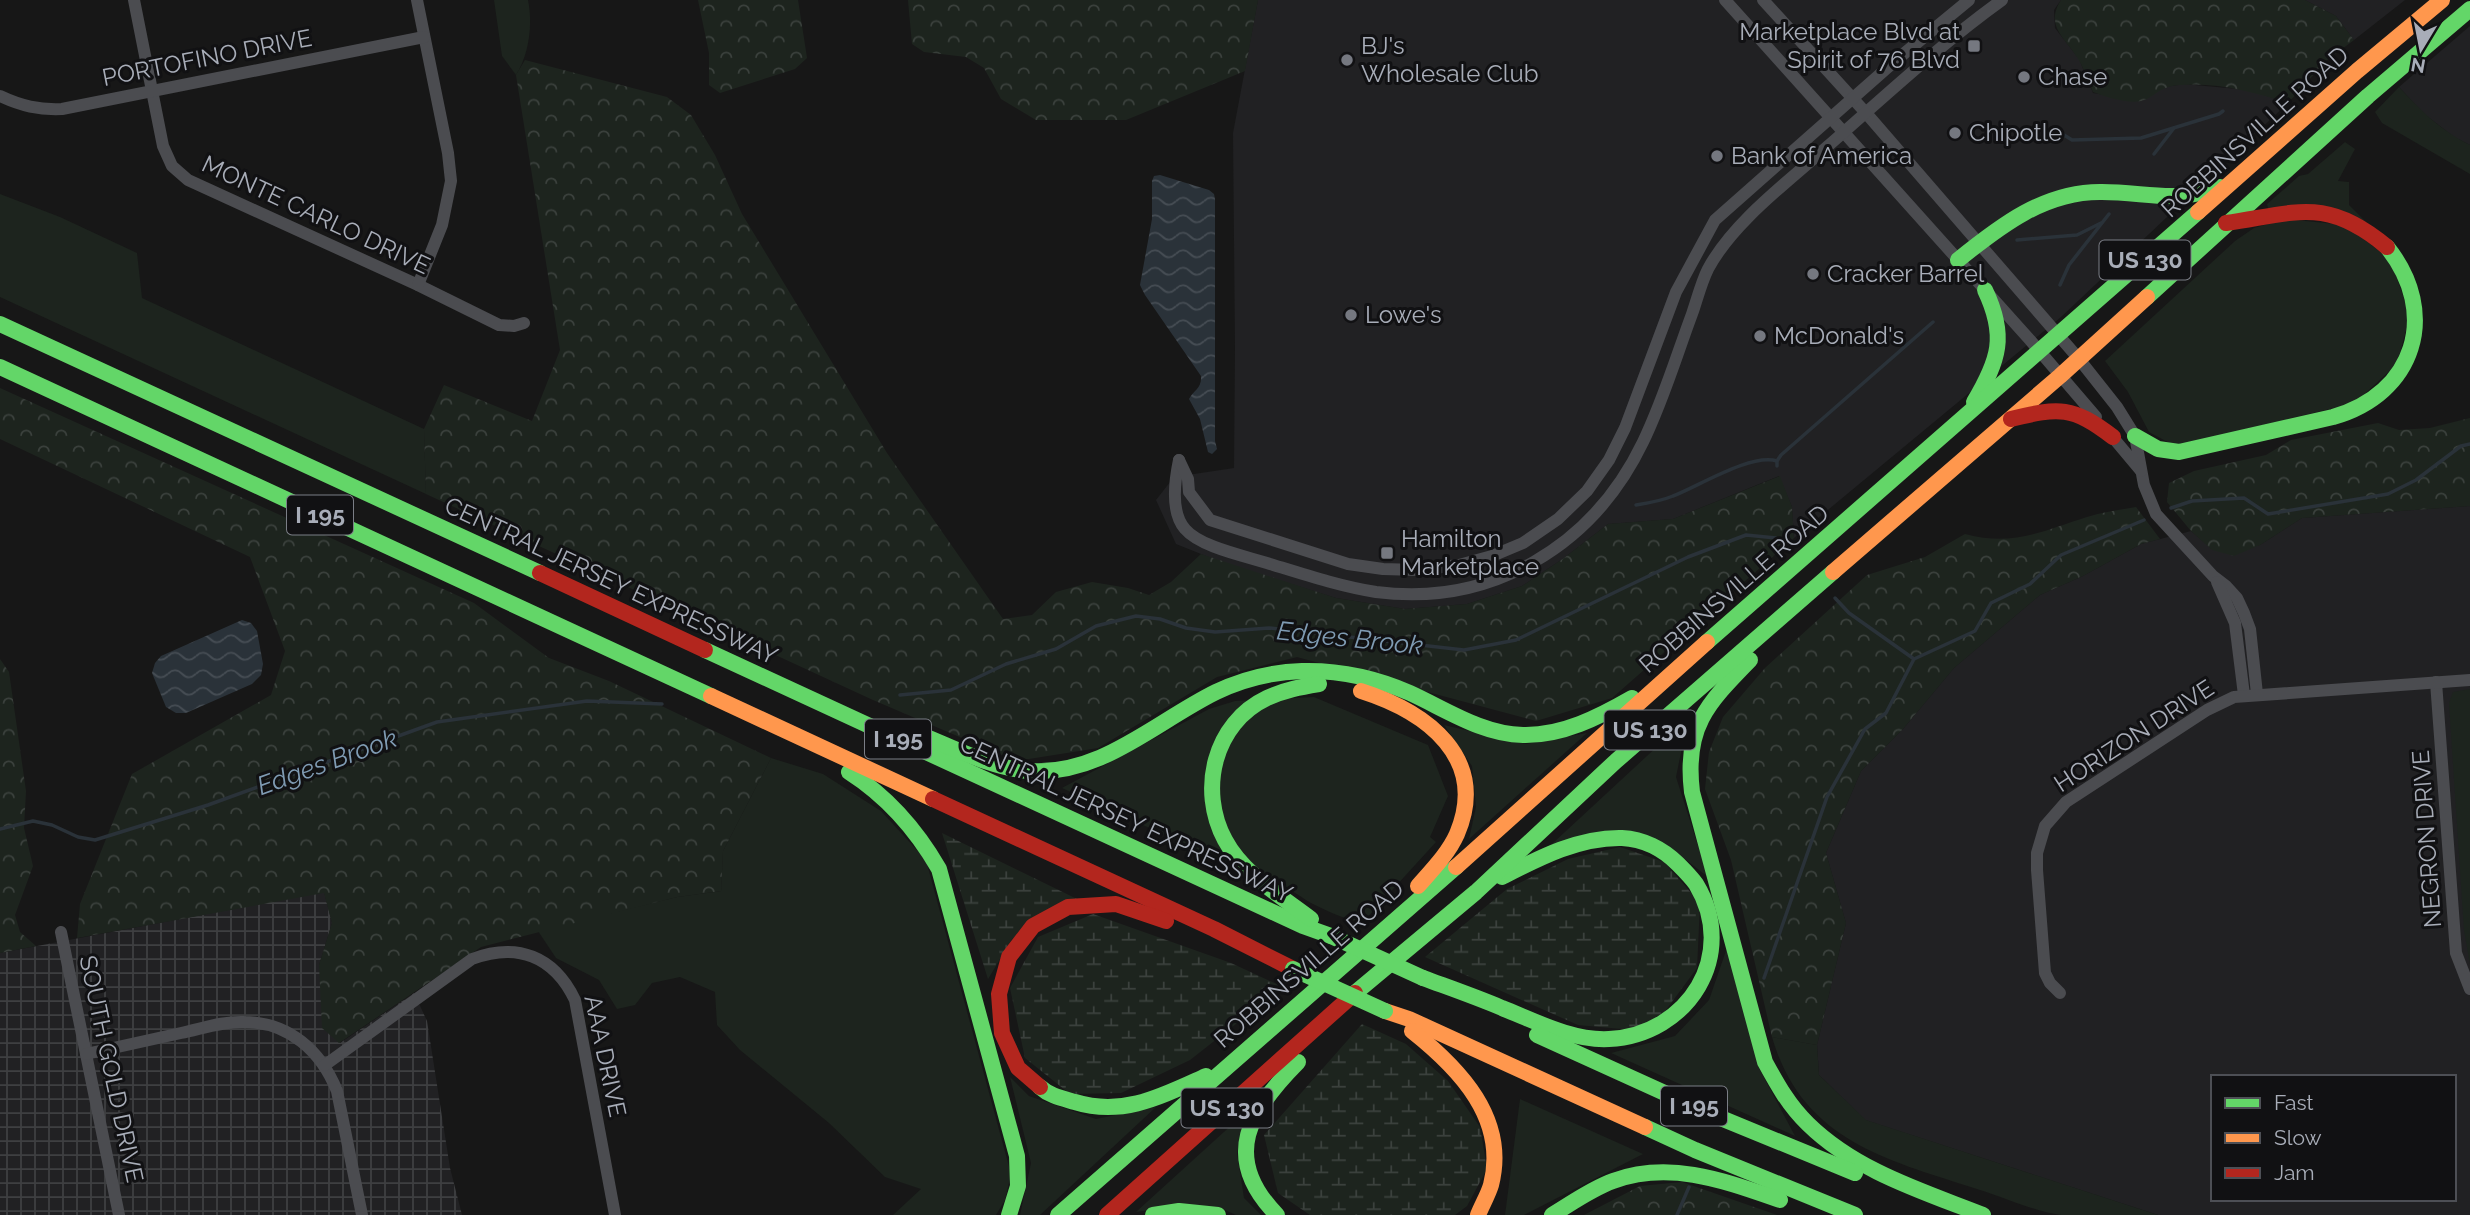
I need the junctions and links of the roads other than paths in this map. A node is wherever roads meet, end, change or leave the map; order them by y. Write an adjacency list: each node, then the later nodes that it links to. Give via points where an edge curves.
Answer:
1 (134, 0): 10 (street, MONTE CARLO DRIVE)
2 (417, 0): 9 (street)
3 (1725, 0): 14 (street)
4 (1763, 0): 12 (street)
5 (1969, 0): 12 (street)
6 (2002, 0): 13 (street)
7 (2442, 0): 16 (highway, ROBBINSVILLE ROAD / US 130)
8 (2470, 9): 17 (highway, ROBBINSVILLE ROAD / US 130)
9 (424, 37): 10 (street, PORTOFINO DRIVE); 20 (street, via 451,181 442,225)
10 (153, 90): 11 (street, PORTOFINO DRIVE, via 40,110); 20 (street, MONTE CARLO DRIVE, via 163,146 172,166 188,180)
11 (0, 96)
12 (1853, 99): 13 (street); 14 (street)
13 (1866, 113): 15 (street); 18 (street)
14 (1831, 119): 15 (street); 15 (street, via 1715,219 1676,292 1609,460 1587,491 1558,519 1523,543 1459,565 1417,570 1348,564 1210,520 1189,492 1179,460 1174,481 1178,515 1185,530 1219,548 1342,586 1404,594 1468,589 1556,550 1628,472 1659,404 1709,269 1743,221)
15 (1844, 133): 19 (street)
16 (2232, 183): 18 (highway, via 2188,198 2114,192 2058,197 2018,214); 24 (highway, ROBBINSVILLE ROAD / US 130)
17 (2226, 223): 26 (highway, ROBBINSVILLE ROAD / US 130); 31 (highway, via 2304,210 2334,215 2373,233 2401,262 2413,293 2416,325 2408,357 2383,392 2344,414 2179,452 2158,449)
18 (1979, 244): 19 (highway); 24 (street)
19 (1958, 260): 21 (street)
20 (418, 285): 22 (street, MONTE CARLO DRIVE, via 499,325)
21 (1985, 290): 25 (street); 29 (highway, via 1996,311 1998,357)
22 (524, 323)
23 (0, 324): 34 (highway, CENTRAL JERSEY EXPRESSWAY / I 195)
24 (2058, 336): 25 (highway, ROBBINSVILLE ROAD / US 130); 26 (street)
25 (2040, 352): 28 (street); 29 (highway, ROBBINSVILLE ROAD / US 130)
26 (2079, 359): 28 (highway, ROBBINSVILLE ROAD / US 130); 31 (street)
27 (0, 368): 36 (highway, I 195)
28 (2060, 376): 30 (highway, ROBBINSVILLE ROAD / US 130); 32 (street)
29 (1964, 418): 37 (highway, ROBBINSVILLE ROAD / US 130)
30 (2009, 420): 32 (highway, via 2065,410 2088,418); 35 (highway, ROBBINSVILLE ROAD / US 130)
31 (2135, 436): 33 (street)
32 (2113, 437): 33 (street)
33 (2141, 471): 40 (street, via 2156,514 2237,598 2250,629)
34 (466, 539): 37 (highway, via 856,709 992,763 1031,771 1092,763 1206,696 1277,673 1325,671 1373,679 1480,727 1521,735 1566,729); 44 (highway, CENTRAL JERSEY EXPRESSWAY / I 195)
35 (1831, 575): 41 (highway, ROBBINSVILLE ROAD / US 130, via 1616,761); 68 (highway, via 1703,713 1690,744 1692,792 1765,1062 1787,1101 1814,1132 1852,1160)
36 (655, 670): 45 (highway, I 195); 57 (highway, via 860,779 898,809 927,846 939,869 1017,1156 1019,1184)
37 (1668, 678): 43 (highway, ROBBINSVILLE ROAD / US 130)
38 (2470, 680): 39 (street, HORIZON DRIVE)
39 (2436, 682): 40 (street, HORIZON DRIVE); 47 (street, NEGRON DRIVE, via 2456,953)
40 (2250, 694): 48 (street, HORIZON DRIVE, via 2207,710 2077,794 2045,826 2037,870 2045,972)
41 (1476, 892): 46 (highway, via 1566,848 1608,839 1639,841 1680,864 1702,892 1712,925 1707,972 1691,1001 1666,1023 1638,1036 1606,1040 1556,1029); 49 (highway, ROBBINSVILLE ROAD / US 130)
42 (61, 932): 51 (street, SOUTH GOLD DRIVE)
43 (1379, 933): 44 (highway, via 1457,834 1466,799 1463,773 1446,740 1410,711 1370,693 1304,684 1271,694 1234,723 1215,759 1212,797 1220,829 1234,854); 53 (highway, ROBBINSVILLE ROAD / US 130)
44 (1331, 936): 46 (highway, CENTRAL JERSEY EXPRESSWAY / I 195, bridge)
45 (1293, 969): 50 (highway, I 195, bridge); 53 (highway, via 1130,907 1102,903 1053,914 1028,931 1009,956 997,1000 1001,1034 1021,1070 1052,1095 1079,1105 1113,1108)
46 (1423, 978): 67 (highway, CENTRAL JERSEY EXPRESSWAY / I 195, via 1720,1118)
47 (2470, 989)
48 (2060, 993)
49 (1348, 1001): 59 (highway, ROBBINSVILLE ROAD / US 130); 62 (highway, via 1330,1029 1265,1098 1250,1126 1246,1139 1249,1170 1261,1198)
50 (1385, 1011): 63 (highway, via 1450,1062 1489,1119 1496,1169); 66 (highway, I 195, via 1695,1150)
51 (86, 1054): 52 (street, via 243,1021 288,1032); 54 (street, SOUTH GOLD DRIVE)
52 (325, 1065): 55 (street, via 337,1091); 56 (street, AAA DRIVE, via 472,959 511,951 538,959 560,975 575,1000)
53 (1221, 1070): 58 (highway, ROBBINSVILLE ROAD / US 130)
54 (120, 1215)
55 (362, 1215)
56 (615, 1215)
57 (1009, 1215)
58 (1058, 1215)
59 (1107, 1215)
60 (1153, 1215): 61 (highway, via 1179,1211)
61 (1218, 1215)
62 (1278, 1215)
63 (1478, 1215)
64 (1552, 1215): 65 (highway, via 1614,1181 1675,1170 1712,1176)
65 (1823, 1215)
66 (1855, 1215)
67 (1973, 1215)
68 (1983, 1215)

